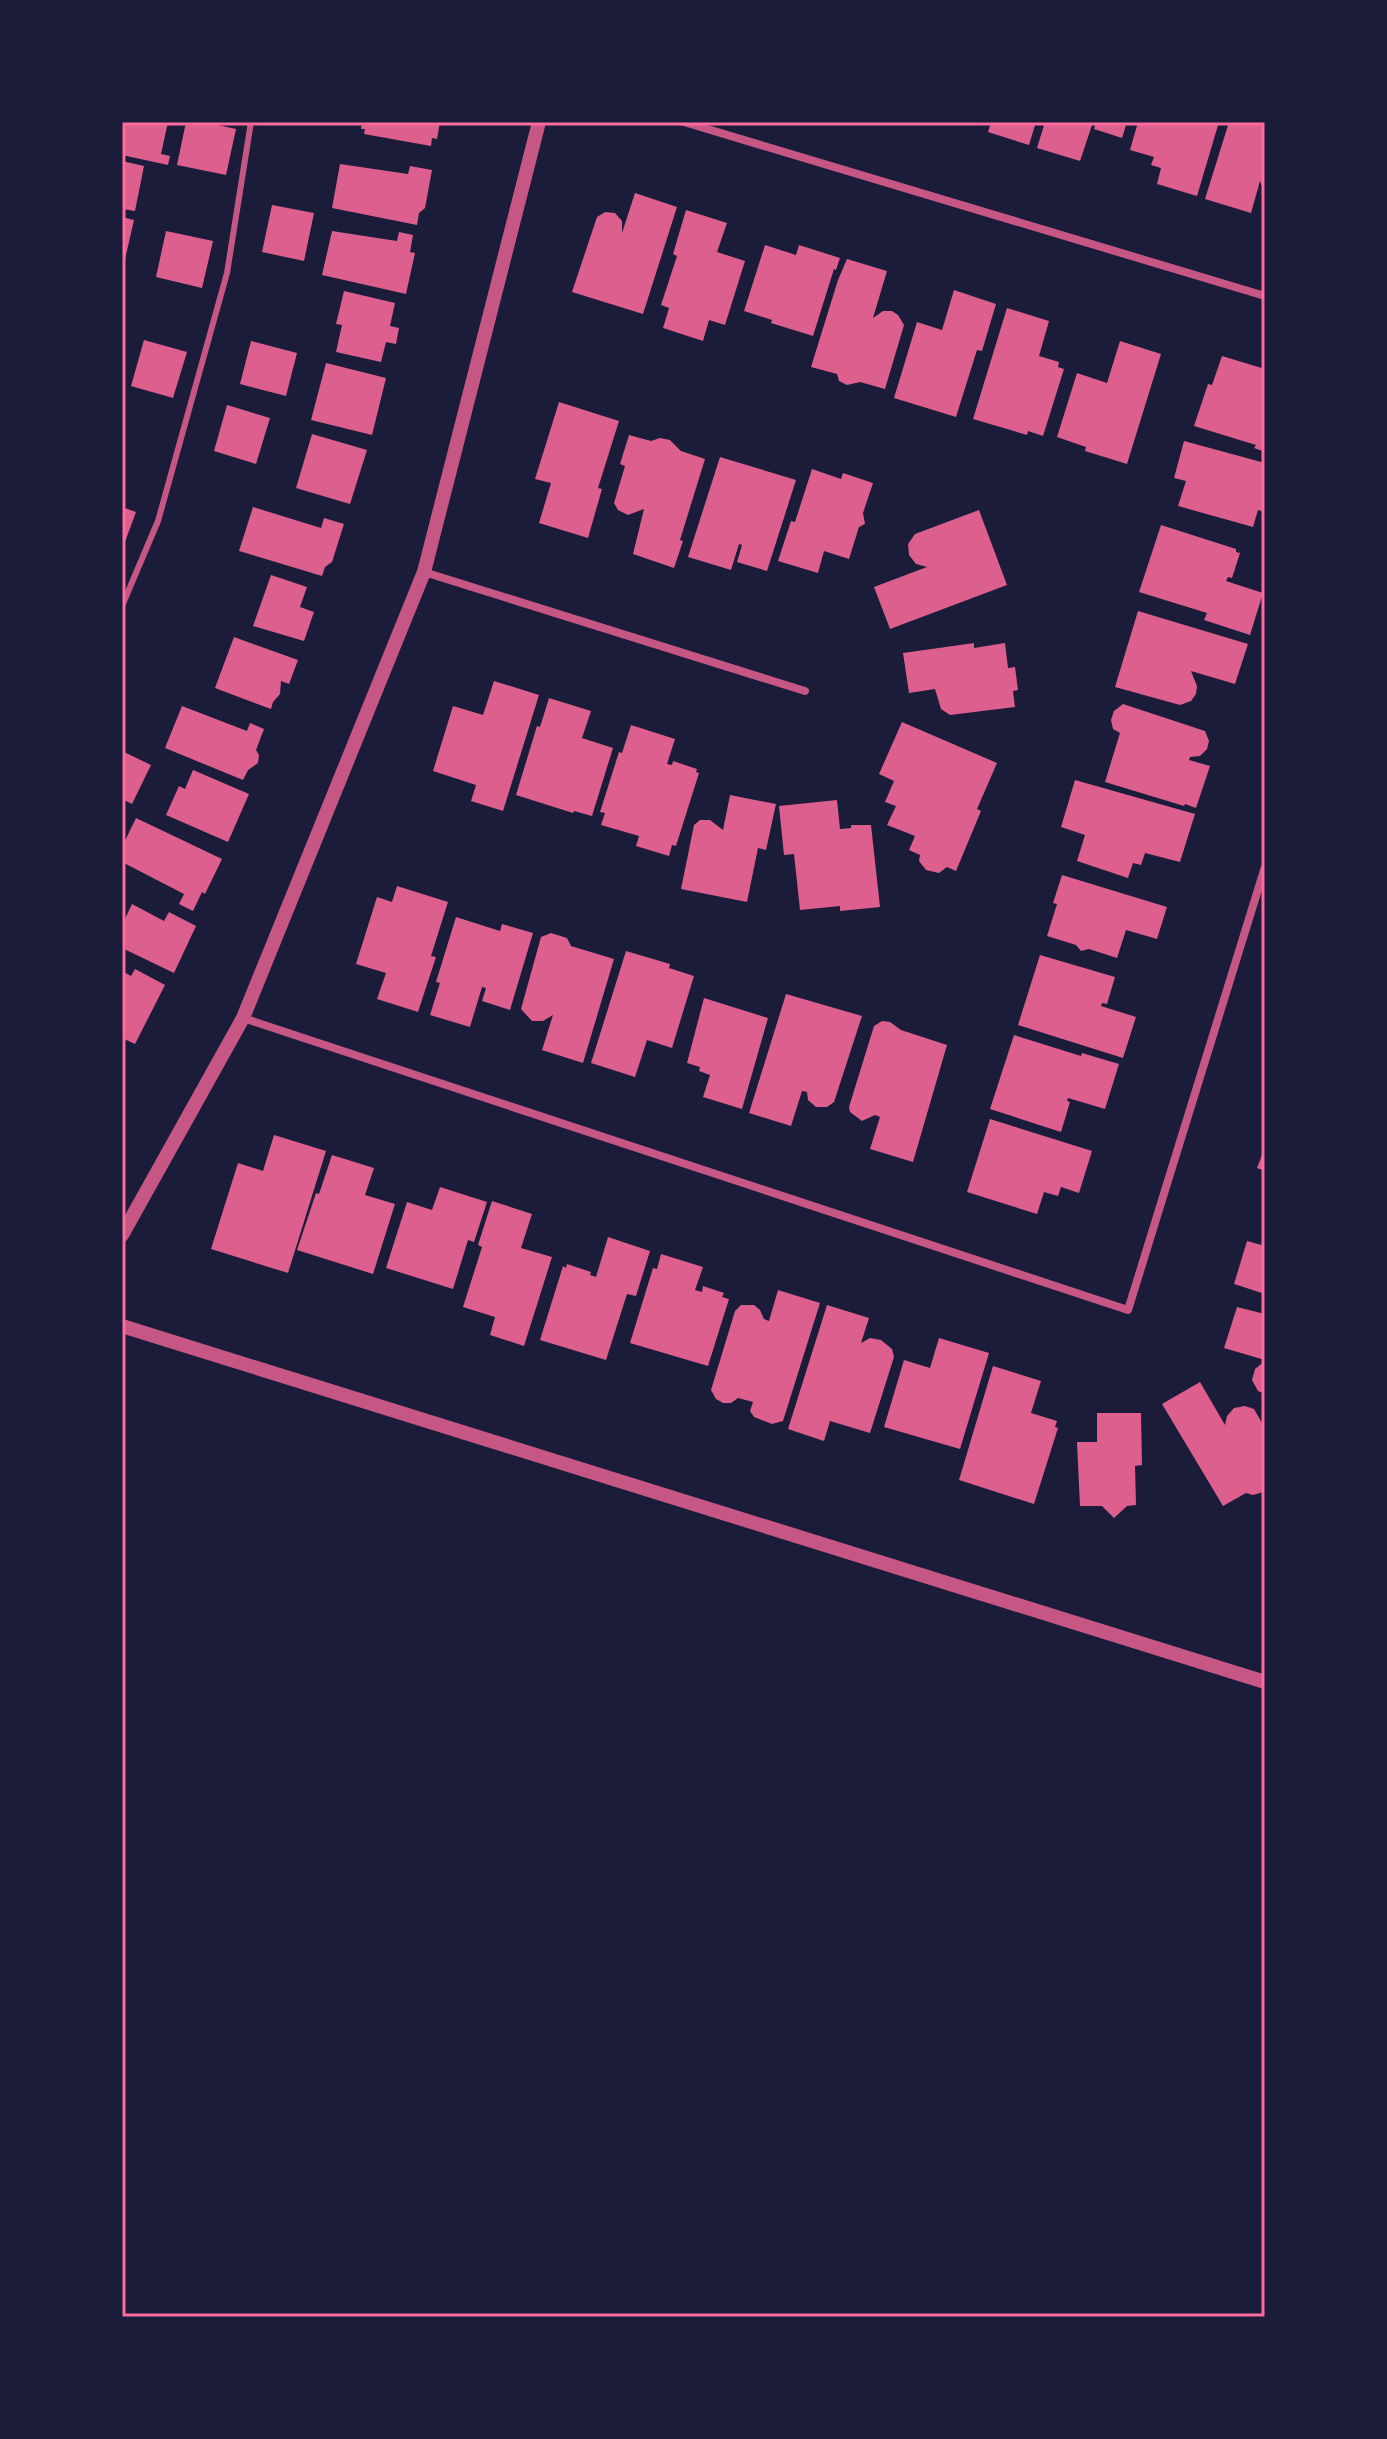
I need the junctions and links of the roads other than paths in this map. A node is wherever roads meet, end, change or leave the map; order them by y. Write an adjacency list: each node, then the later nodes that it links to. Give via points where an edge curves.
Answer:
1 (251, 122): 6 (lane, via 227,273 158,521)
2 (539, 122): 5 (street)
3 (684, 122): 4 (street)
4 (1265, 296)
5 (424, 572): 7 (street); 9 (street)
6 (122, 606)
7 (805, 691)
8 (1265, 867): 9 (street, via 1128,1310)
9 (243, 1018): 10 (street)
10 (122, 1235)
11 (122, 1326): 12 (street)
12 (1265, 1682)

